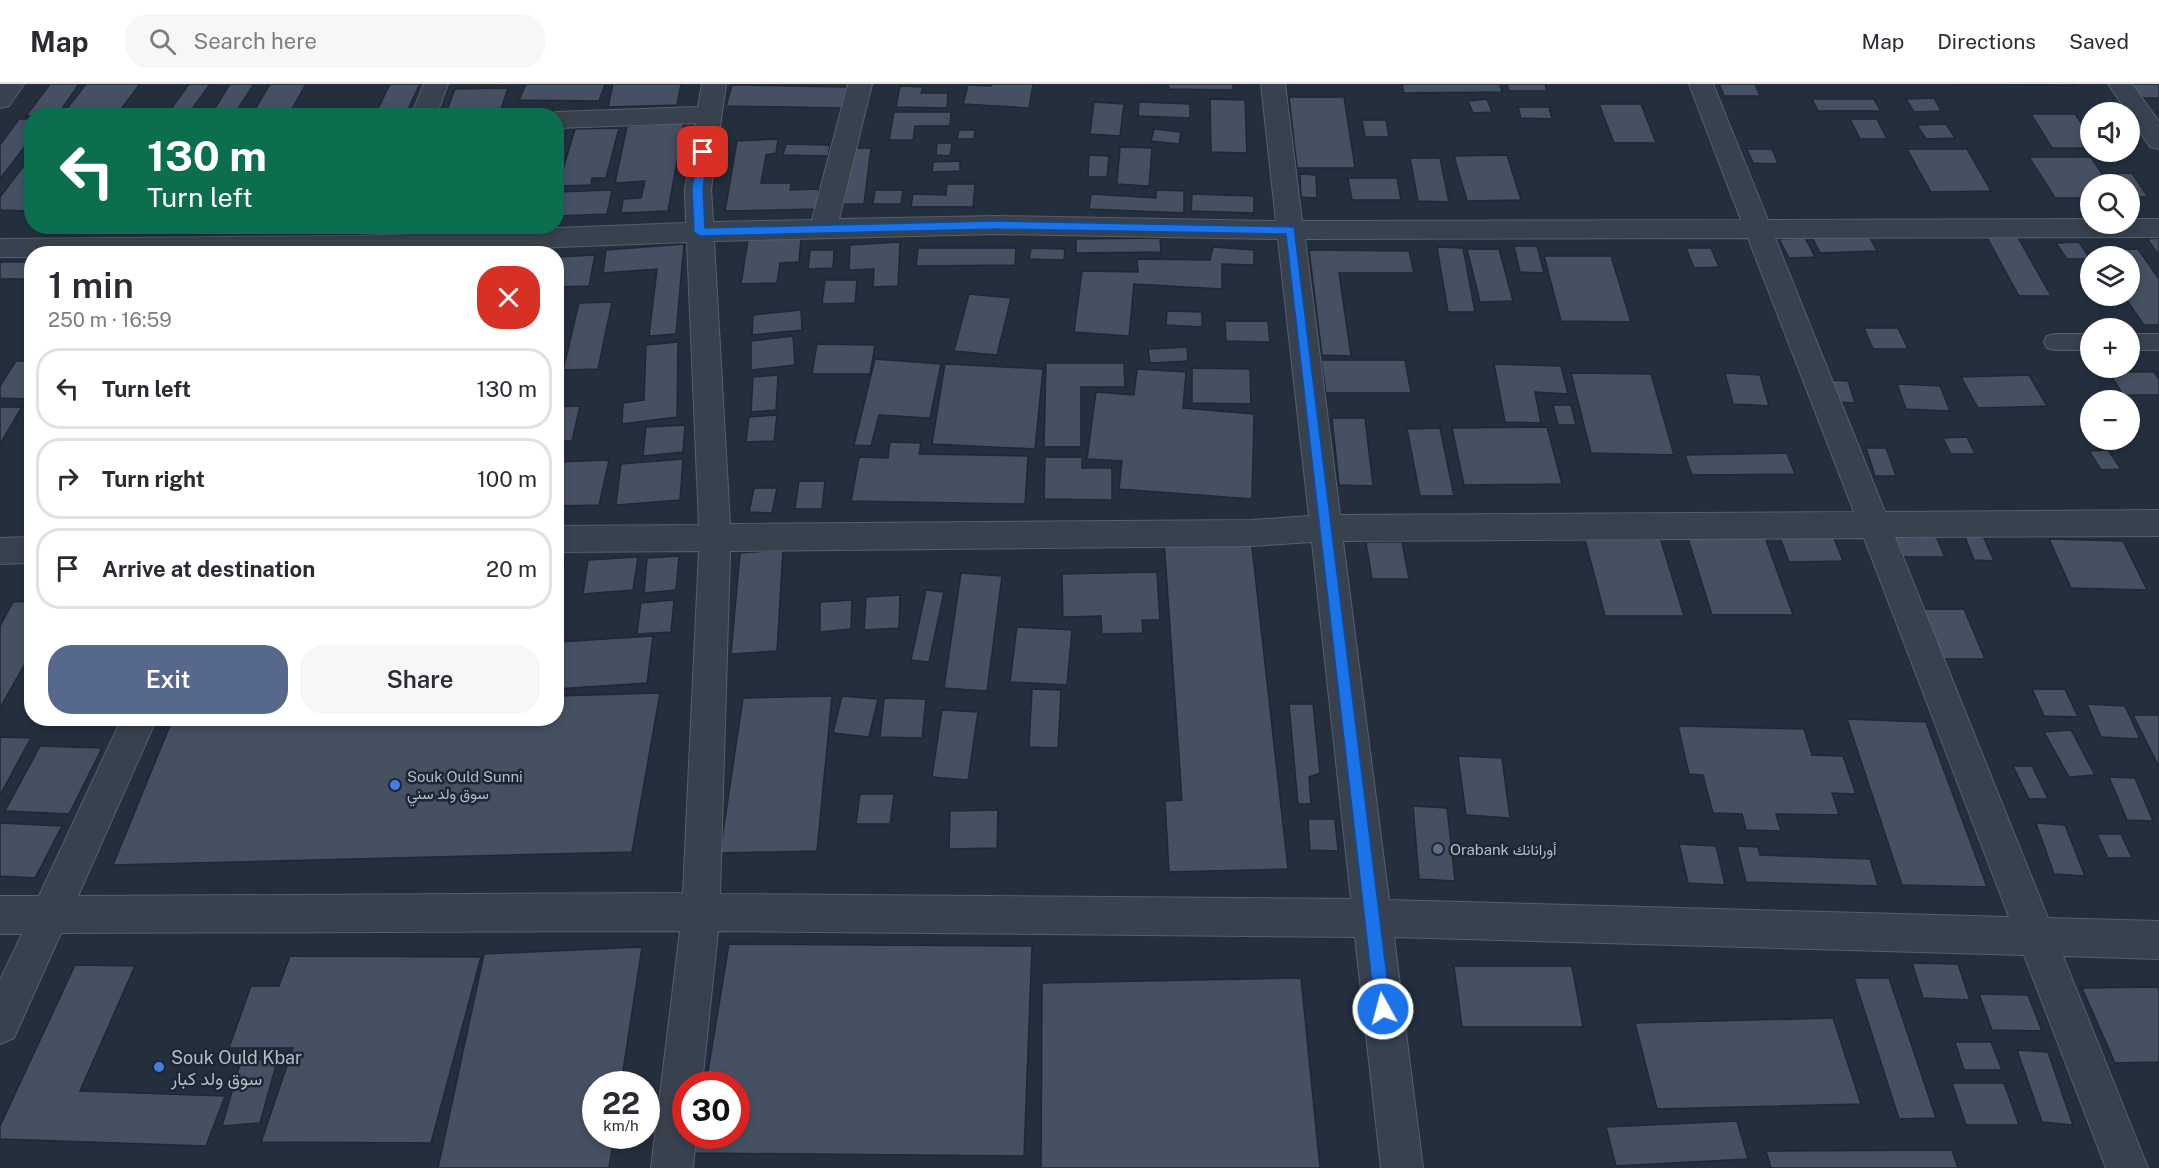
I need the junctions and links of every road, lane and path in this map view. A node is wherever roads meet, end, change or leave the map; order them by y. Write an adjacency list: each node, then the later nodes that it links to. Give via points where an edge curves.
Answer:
1 (12, 84): 7 (street)
2 (436, 84): 9 (street)
3 (860, 84): 13 (street)
4 (1274, 84): 15 (street)
5 (1701, 84): 14 (street)
6 (2120, 84): 11 (street)
7 (0, 100)
8 (711, 100): 10 (street); 16 (street, via 698,189)
9 (426, 108)
10 (564, 119)
11 (2159, 141)
12 (2159, 228): 14 (street)
13 (823, 229): 15 (street, via 996,225); 16 (street)
14 (1758, 229): 15 (street); 26 (street)
15 (1291, 230): 27 (street)
16 (700, 232): 17 (street); 28 (street)
17 (359, 242): 18 (street)
18 (120, 246)
19 (0, 248): 20 (street)
20 (24, 248)
21 (2055, 342): 22 (lane)
22 (2080, 342)
23 (2140, 342): 24 (lane)
24 (2159, 342)
25 (2159, 524): 26 (street)
26 (1875, 525): 27 (street); 37 (street)
27 (1326, 528): 28 (street, via 1251,533); 36 (street)
28 (715, 538): 29 (street); 33 (street)
29 (564, 539)
30 (24, 550): 31 (street)
31 (0, 551)
32 (136, 726): 35 (street)
33 (701, 912): 35 (street); 36 (street); 40 (street)
34 (0, 915): 35 (street)
35 (50, 915): 39 (street)
36 (1372, 918): 37 (street); 41 (street)
37 (2036, 936): 38 (street); 42 (street)
38 (2159, 940)
39 (0, 1024)
40 (672, 1168)
41 (1402, 1168)
42 (2127, 1168)

